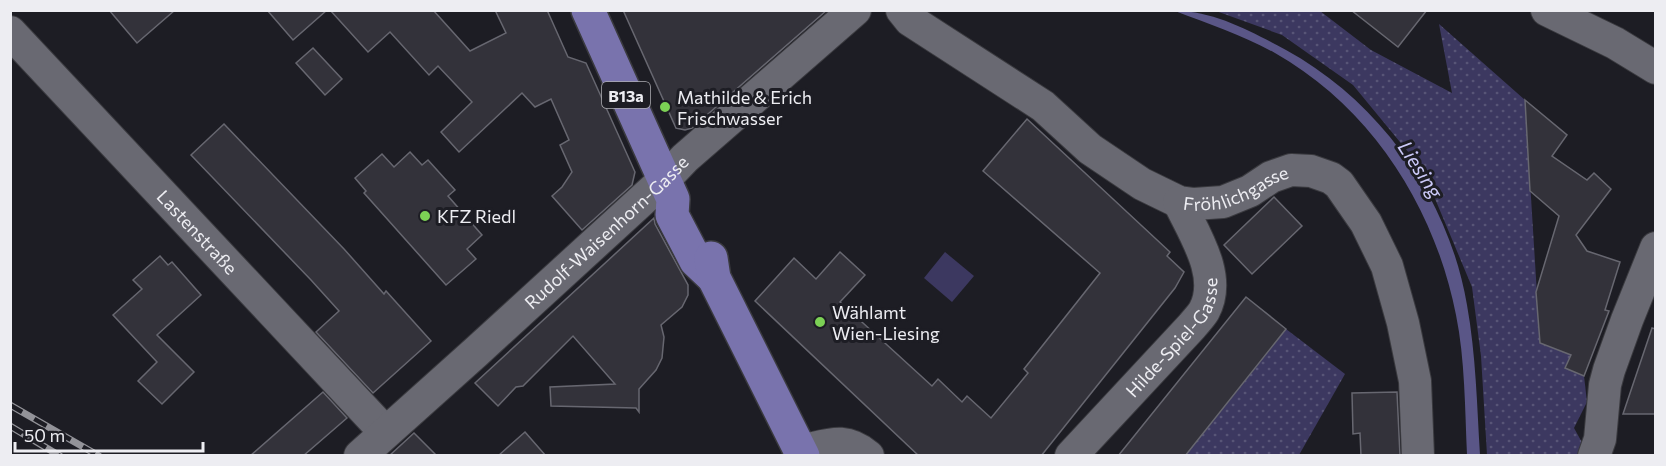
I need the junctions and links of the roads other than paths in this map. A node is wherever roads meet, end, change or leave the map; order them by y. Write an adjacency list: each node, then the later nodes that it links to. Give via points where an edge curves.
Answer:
1 (588, 10): 7 (main road, B13a)
2 (855, 10): 7 (street, Rudolf-Waisenhorn-Gasse, via 685,158)
3 (902, 10): 8 (street, Fröhlichgasse, via 910,20 1043,106 1090,149 1142,184)
4 (1547, 10): 6 (street)
5 (10, 32): 10 (street, Lastenstraße)
6 (1656, 68)
7 (668, 190): 10 (street, Rudolf-Waisenhorn-Gasse); 11 (main road, B13a, via 685,204 711,251 714,278)
8 (1179, 202): 14 (street, Hilde-Spiel-Gasse, via 1208,265 1211,281 1204,311); 15 (street, Fröhlichgasse, via 1223,202 1291,170 1311,171 1339,184 1366,223 1394,289 1415,381)
9 (1656, 248): 16 (street, via 1609,370)
10 (385, 432): 12 (street, Rudolf-Waisenhorn-Gasse)
11 (801, 454): 13 (street, via 843,443)
12 (360, 456)
13 (868, 456)
14 (1071, 456)
15 (1418, 456)
16 (1594, 456)

